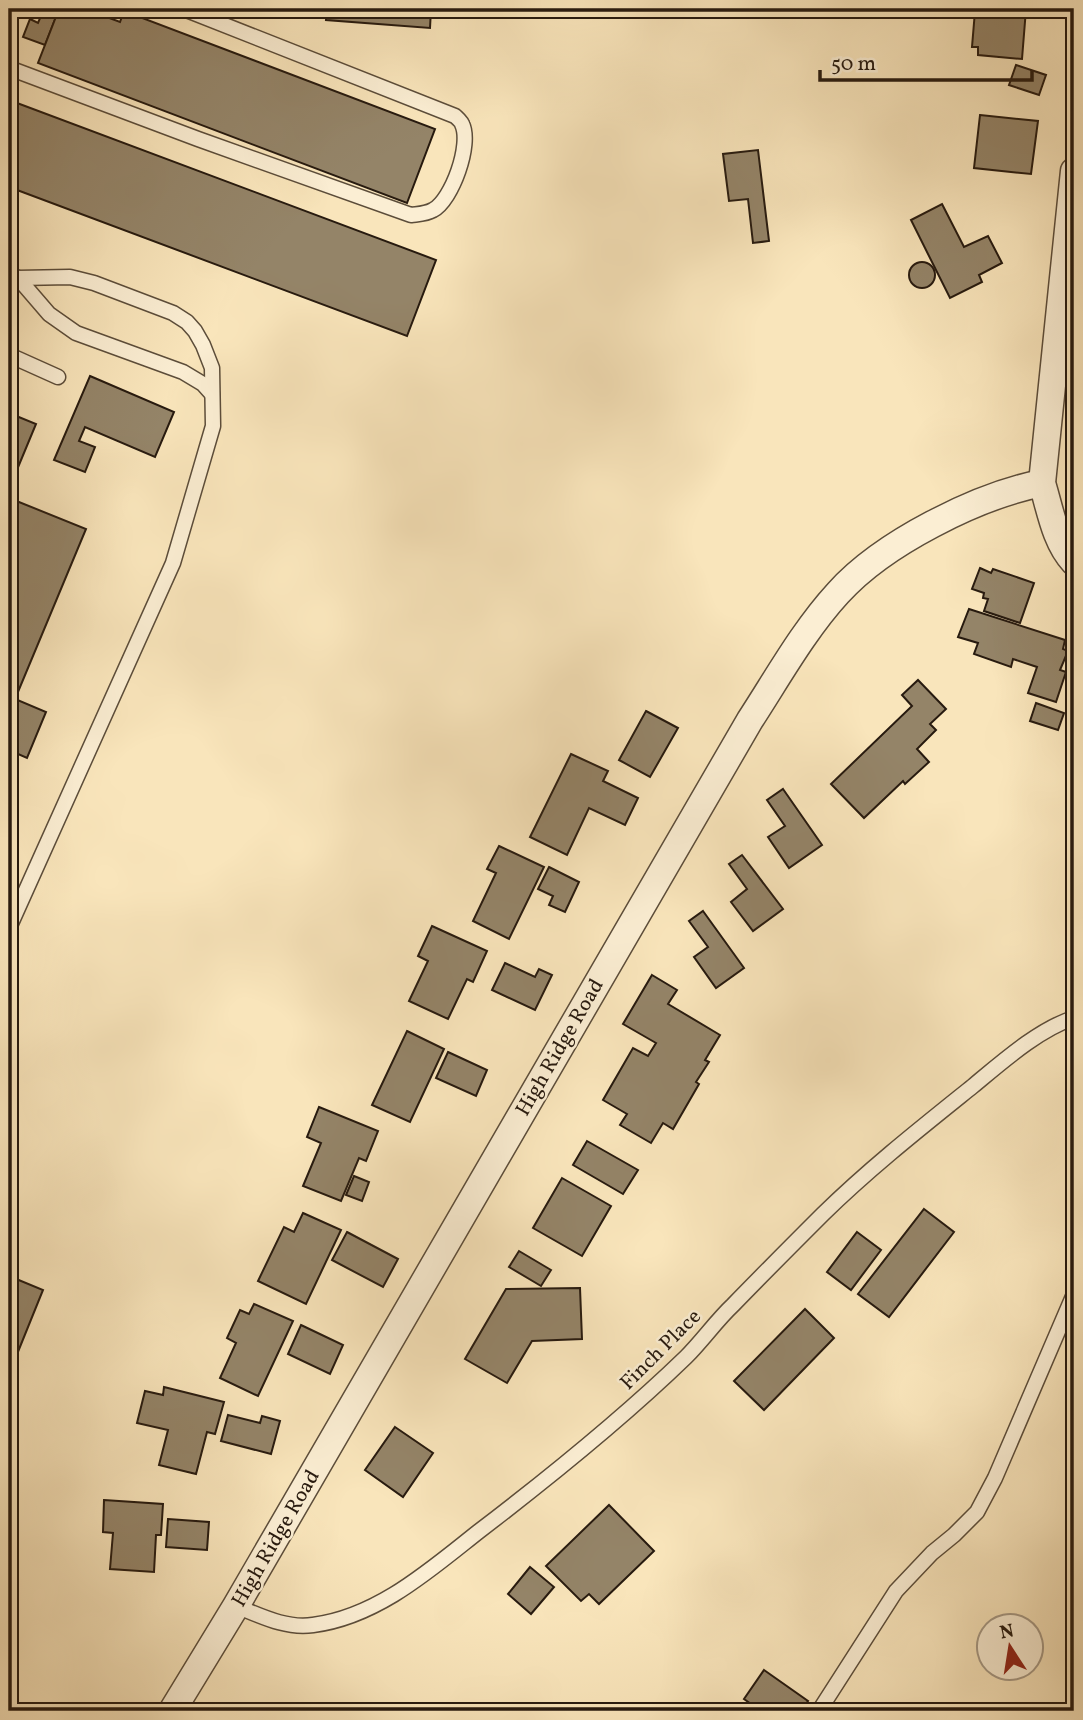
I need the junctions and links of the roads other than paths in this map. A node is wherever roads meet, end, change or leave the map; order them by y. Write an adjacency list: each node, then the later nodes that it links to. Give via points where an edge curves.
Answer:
1 (184, 9): 2 (lane, via 455,116 462,123 466,145 444,200 434,210 411,215)
2 (9, 68)
3 (1074, 171): 8 (street)
4 (13, 276): 7 (lane, via 49,314 76,333 183,372); 7 (lane, via 70,277 173,313 195,331 202,345 212,368)
5 (9, 355): 6 (lane)
6 (58, 377)
7 (212, 394): 10 (lane, via 213,426 173,564)
8 (1042, 483): 9 (street, via 1054,525); 13 (street, High Ridge Road, via 985,499 891,547 839,592 815,621 750,720)
9 (1074, 562)
10 (9, 928)
11 (1074, 1018): 13 (lane, Finch Place, via 1057,1023 997,1066 891,1154 825,1212 687,1356 577,1456 415,1581 363,1611 314,1625 277,1622)
12 (1074, 1294): 15 (lane, via 977,1512 896,1591)
13 (236, 1606): 14 (street, High Ridge Road)
14 (172, 1711)
15 (819, 1711)

